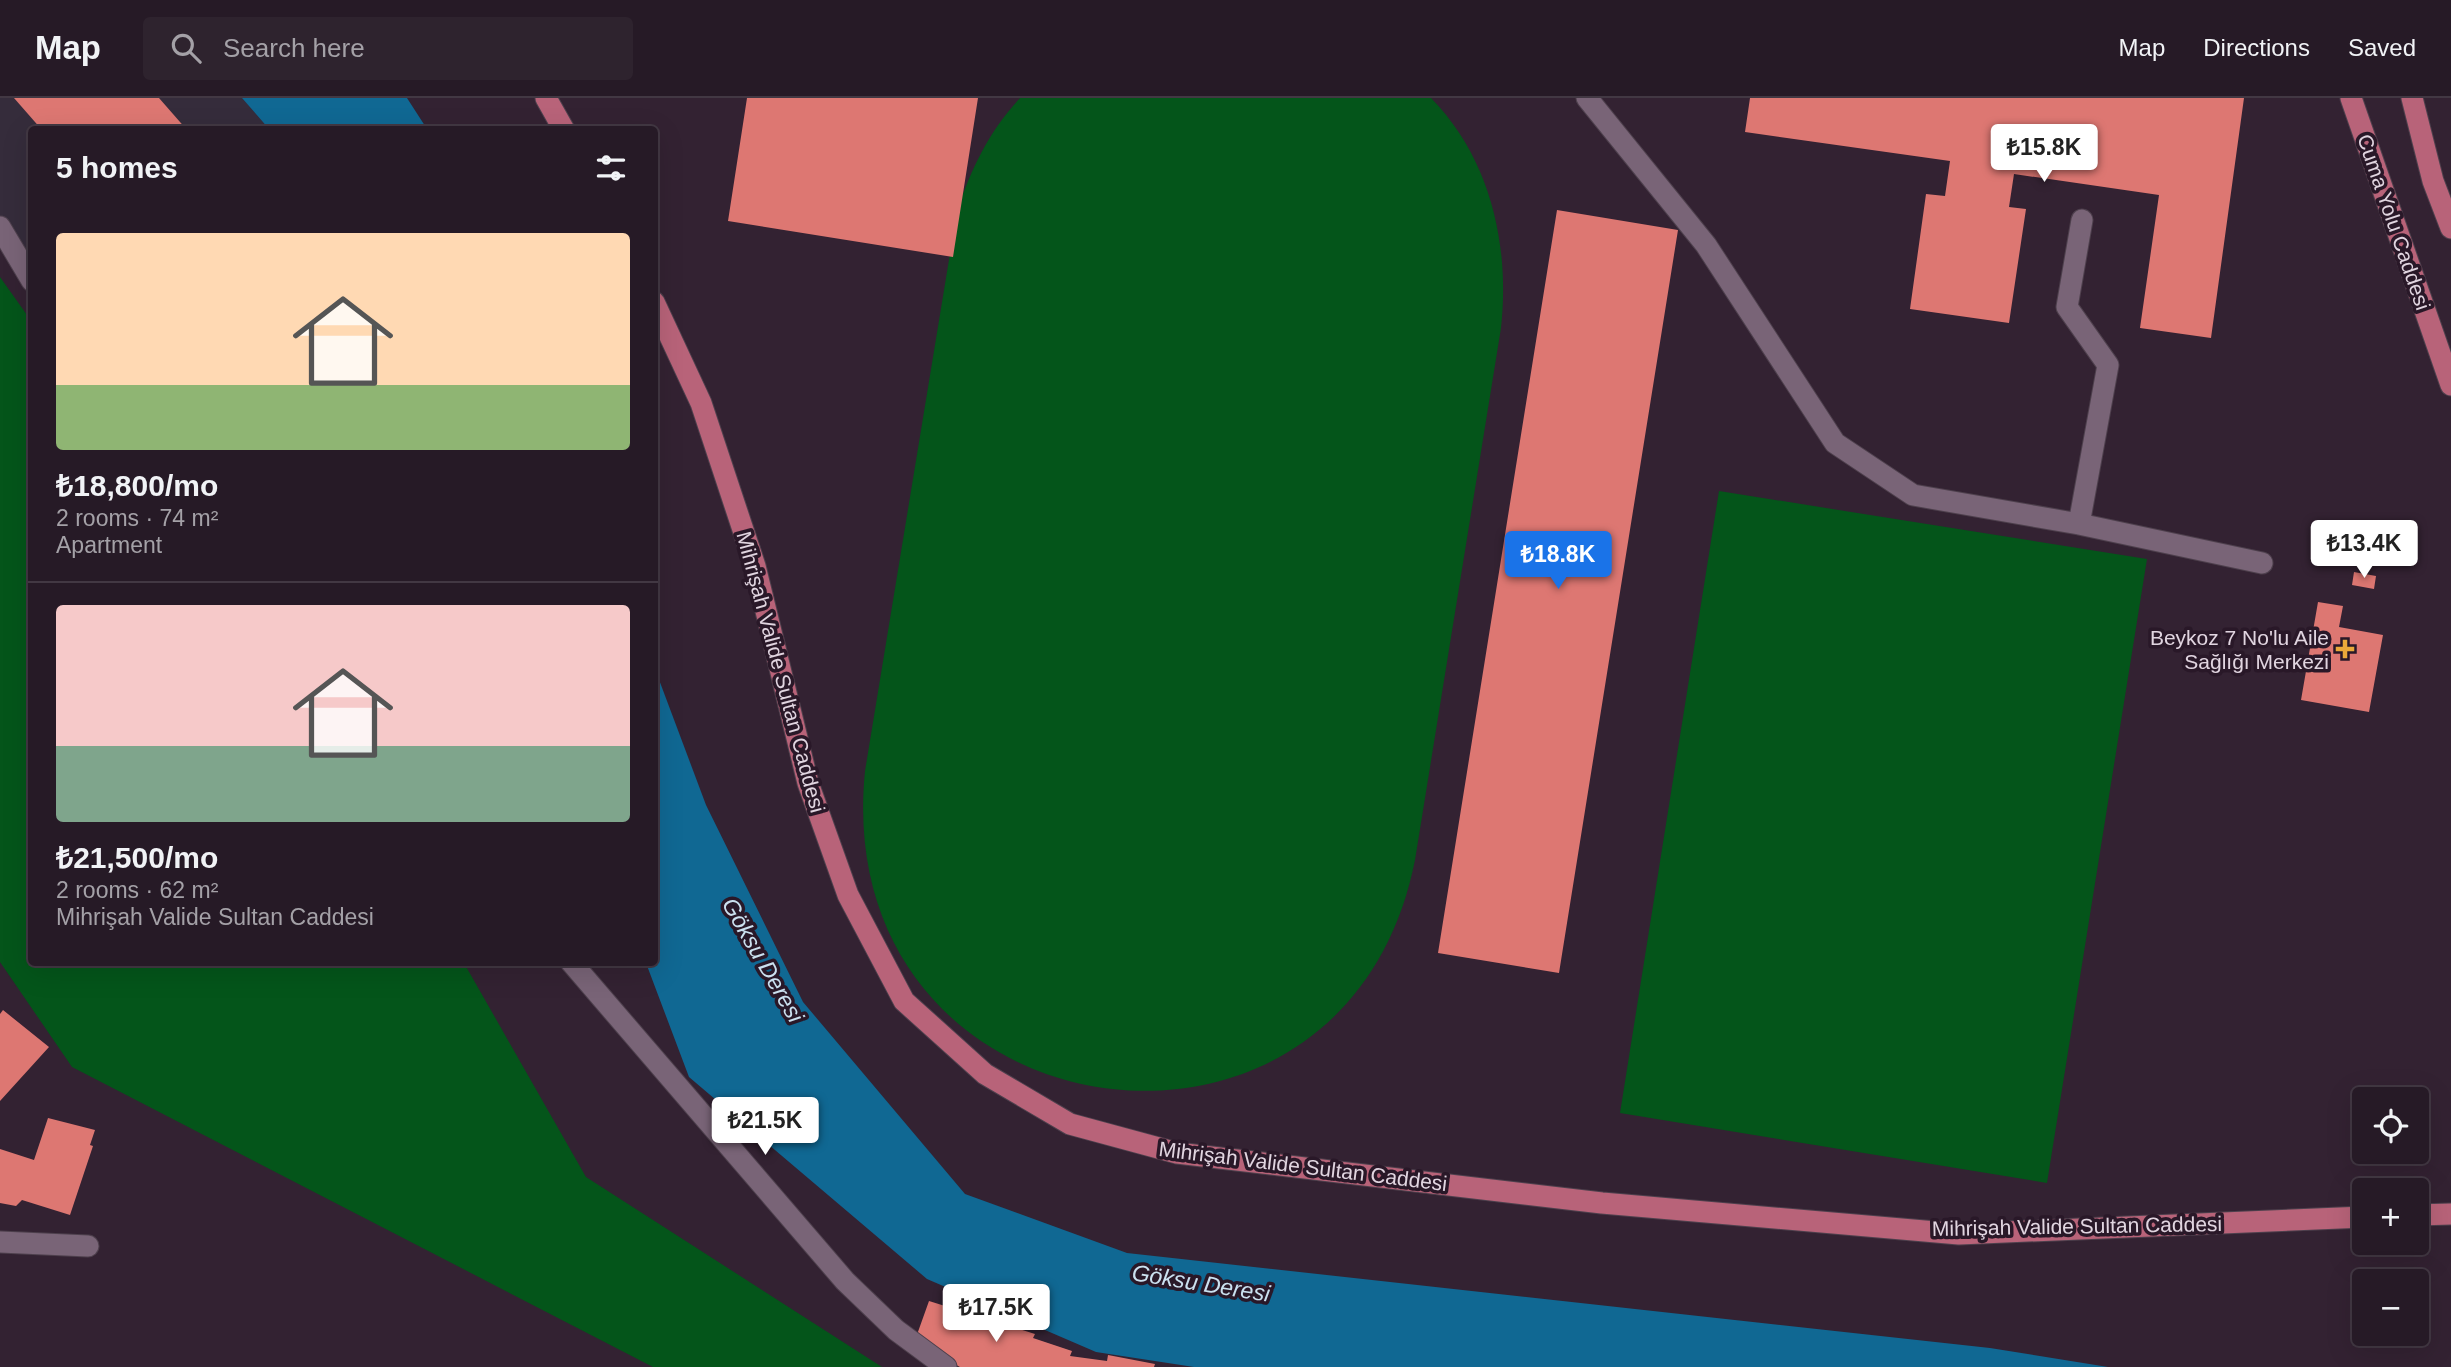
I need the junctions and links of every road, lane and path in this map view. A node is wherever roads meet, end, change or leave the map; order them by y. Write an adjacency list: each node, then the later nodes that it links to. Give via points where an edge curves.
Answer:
1 (546, 98): 5 (main road)
2 (1587, 98): 14 (street, via 1706,245 1835,443 1913,495)
3 (2351, 98): 13 (main road, Cuma Yolu Caddesi)
4 (2412, 98): 6 (main road)
5 (562, 126)
6 (2433, 181): 7 (street); 10 (main road)
7 (2451, 200)
8 (2082, 220): 14 (street, via 2067,307 2108,365)
9 (0, 227): 11 (street)
10 (2451, 228)
11 (28, 274)
12 (658, 311): 19 (main road, Mihrişah Valide Sultan Caddesi, via 701,403 755,566 808,783 848,895 904,1001 985,1074 1070,1124 1177,1153 1602,1203 1959,1234)
13 (2451, 385)
14 (2079, 524): 15 (street)
15 (2262, 563)
16 (574, 966): 22 (street, via 845,1281 896,1330)
17 (2451, 1214): 18 (main road)
18 (2429, 1215)
19 (2352, 1218)
20 (0, 1242): 21 (street)
21 (88, 1246)
22 (946, 1367)

